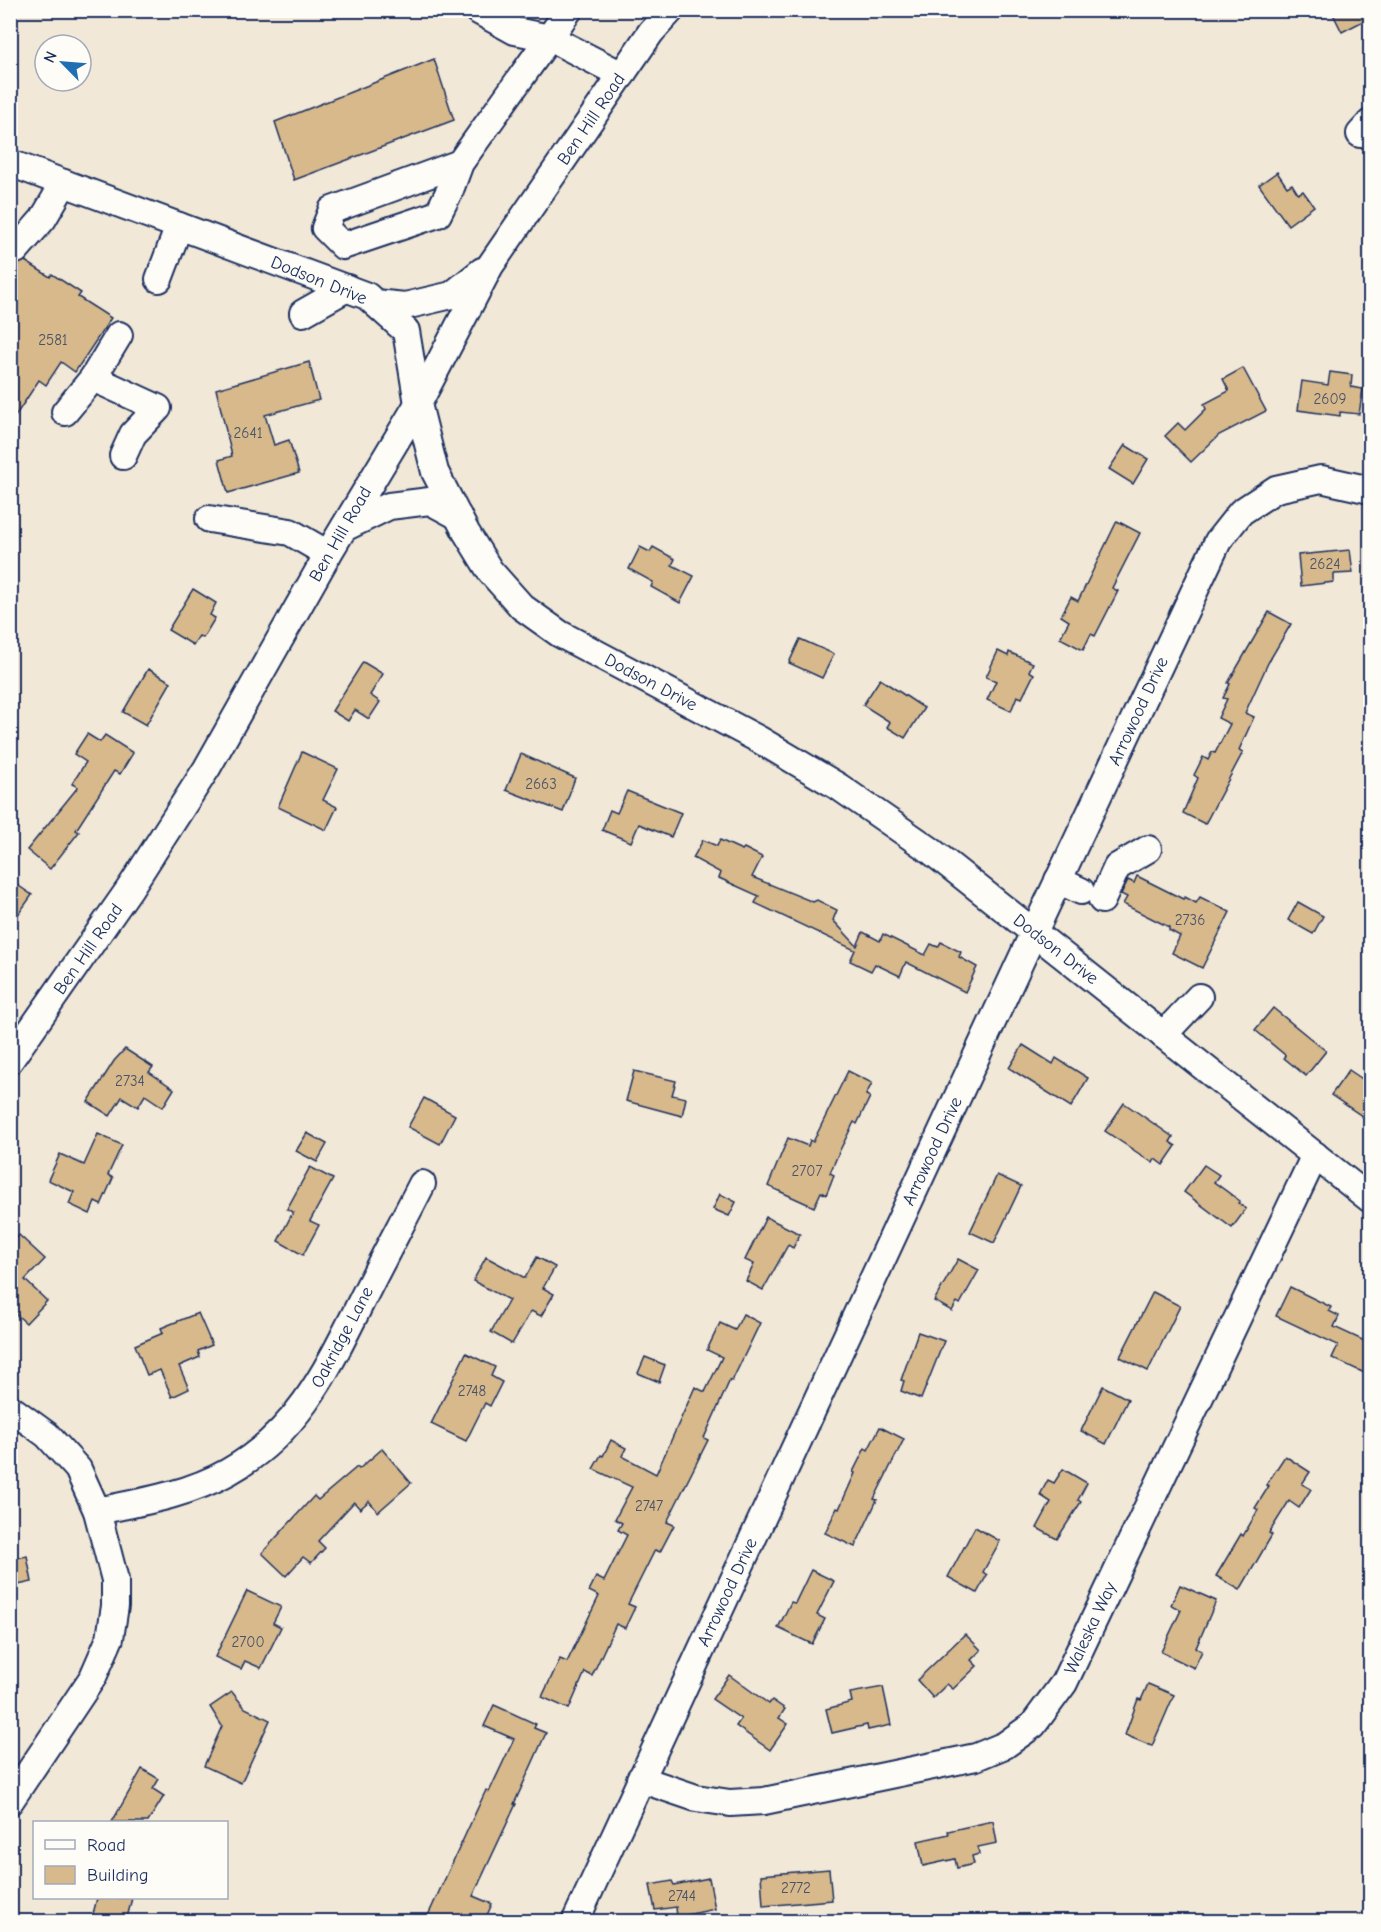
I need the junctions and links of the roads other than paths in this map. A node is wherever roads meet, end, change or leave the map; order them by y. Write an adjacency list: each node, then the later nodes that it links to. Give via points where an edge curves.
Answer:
1 (477, 10): 4 (street, via 515,31)
2 (569, 10): 4 (street)
3 (671, 10): 5 (street, Ben Hill Road)
4 (550, 38): 5 (street); 7 (street)
5 (622, 75): 11 (street, Ben Hill Road)
6 (10, 163): 8 (street, Dodson Drive)
7 (460, 163): 7 (street, via 332,210 325,228 343,246 438,214)
8 (64, 183): 9 (street, Dodson Drive); 10 (street, via 43,219 16,250)
9 (179, 226): 12 (street); 13 (street, Dodson Drive)
10 (10, 250)
11 (490, 266): 14 (street, via 452,295 405,306); 18 (street, Ben Hill Road)
12 (159, 279)
13 (347, 288): 14 (street, Dodson Drive); 15 (street)
14 (375, 303): 18 (street, Dodson Drive, via 406,331)
15 (303, 313)
16 (119, 335): 17 (street)
17 (93, 378): 19 (street); 20 (street, via 158,408 133,434)
18 (418, 404): 22 (street, Dodson Drive, via 435,472); 24 (street, Ben Hill Road)
19 (65, 412)
20 (123, 456)
21 (1371, 489): 27 (street, Arrowood Drive, via 1321,479 1276,489 1241,512 1218,542)
22 (458, 516): 24 (street, via 430,501 389,506); 28 (street, Dodson Drive, via 490,571 522,607 560,634 758,739 839,787 930,850)
23 (209, 519): 25 (street, via 290,531)
24 (344, 528): 25 (street, Ben Hill Road)
25 (328, 554): 31 (street, Ben Hill Road, via 207,768 130,888)
26 (1148, 849): 27 (street)
27 (1080, 890): 28 (street, Arrowood Drive)
28 (1034, 932): 30 (street, Dodson Drive); 37 (street, Arrowood Drive)
29 (1198, 997): 30 (street)
30 (1163, 1035): 32 (street, Dodson Drive)
31 (10, 1060)
32 (1315, 1155): 34 (street, Dodson Drive); 37 (street, Waleska Way, via 1064,1683 1033,1725 1005,1745 976,1757 764,1801 730,1803 696,1798)
33 (422, 1184): 36 (street, Oakridge Lane, via 323,1376 282,1429 228,1472 202,1484 164,1497)
34 (1371, 1199)
35 (10, 1408): 36 (street, via 47,1435 78,1469)
36 (97, 1511): 38 (street, via 115,1580 116,1606 110,1638 93,1677)
37 (640, 1779): 39 (street, Arrowood Drive)
38 (10, 1801)
39 (575, 1922)

